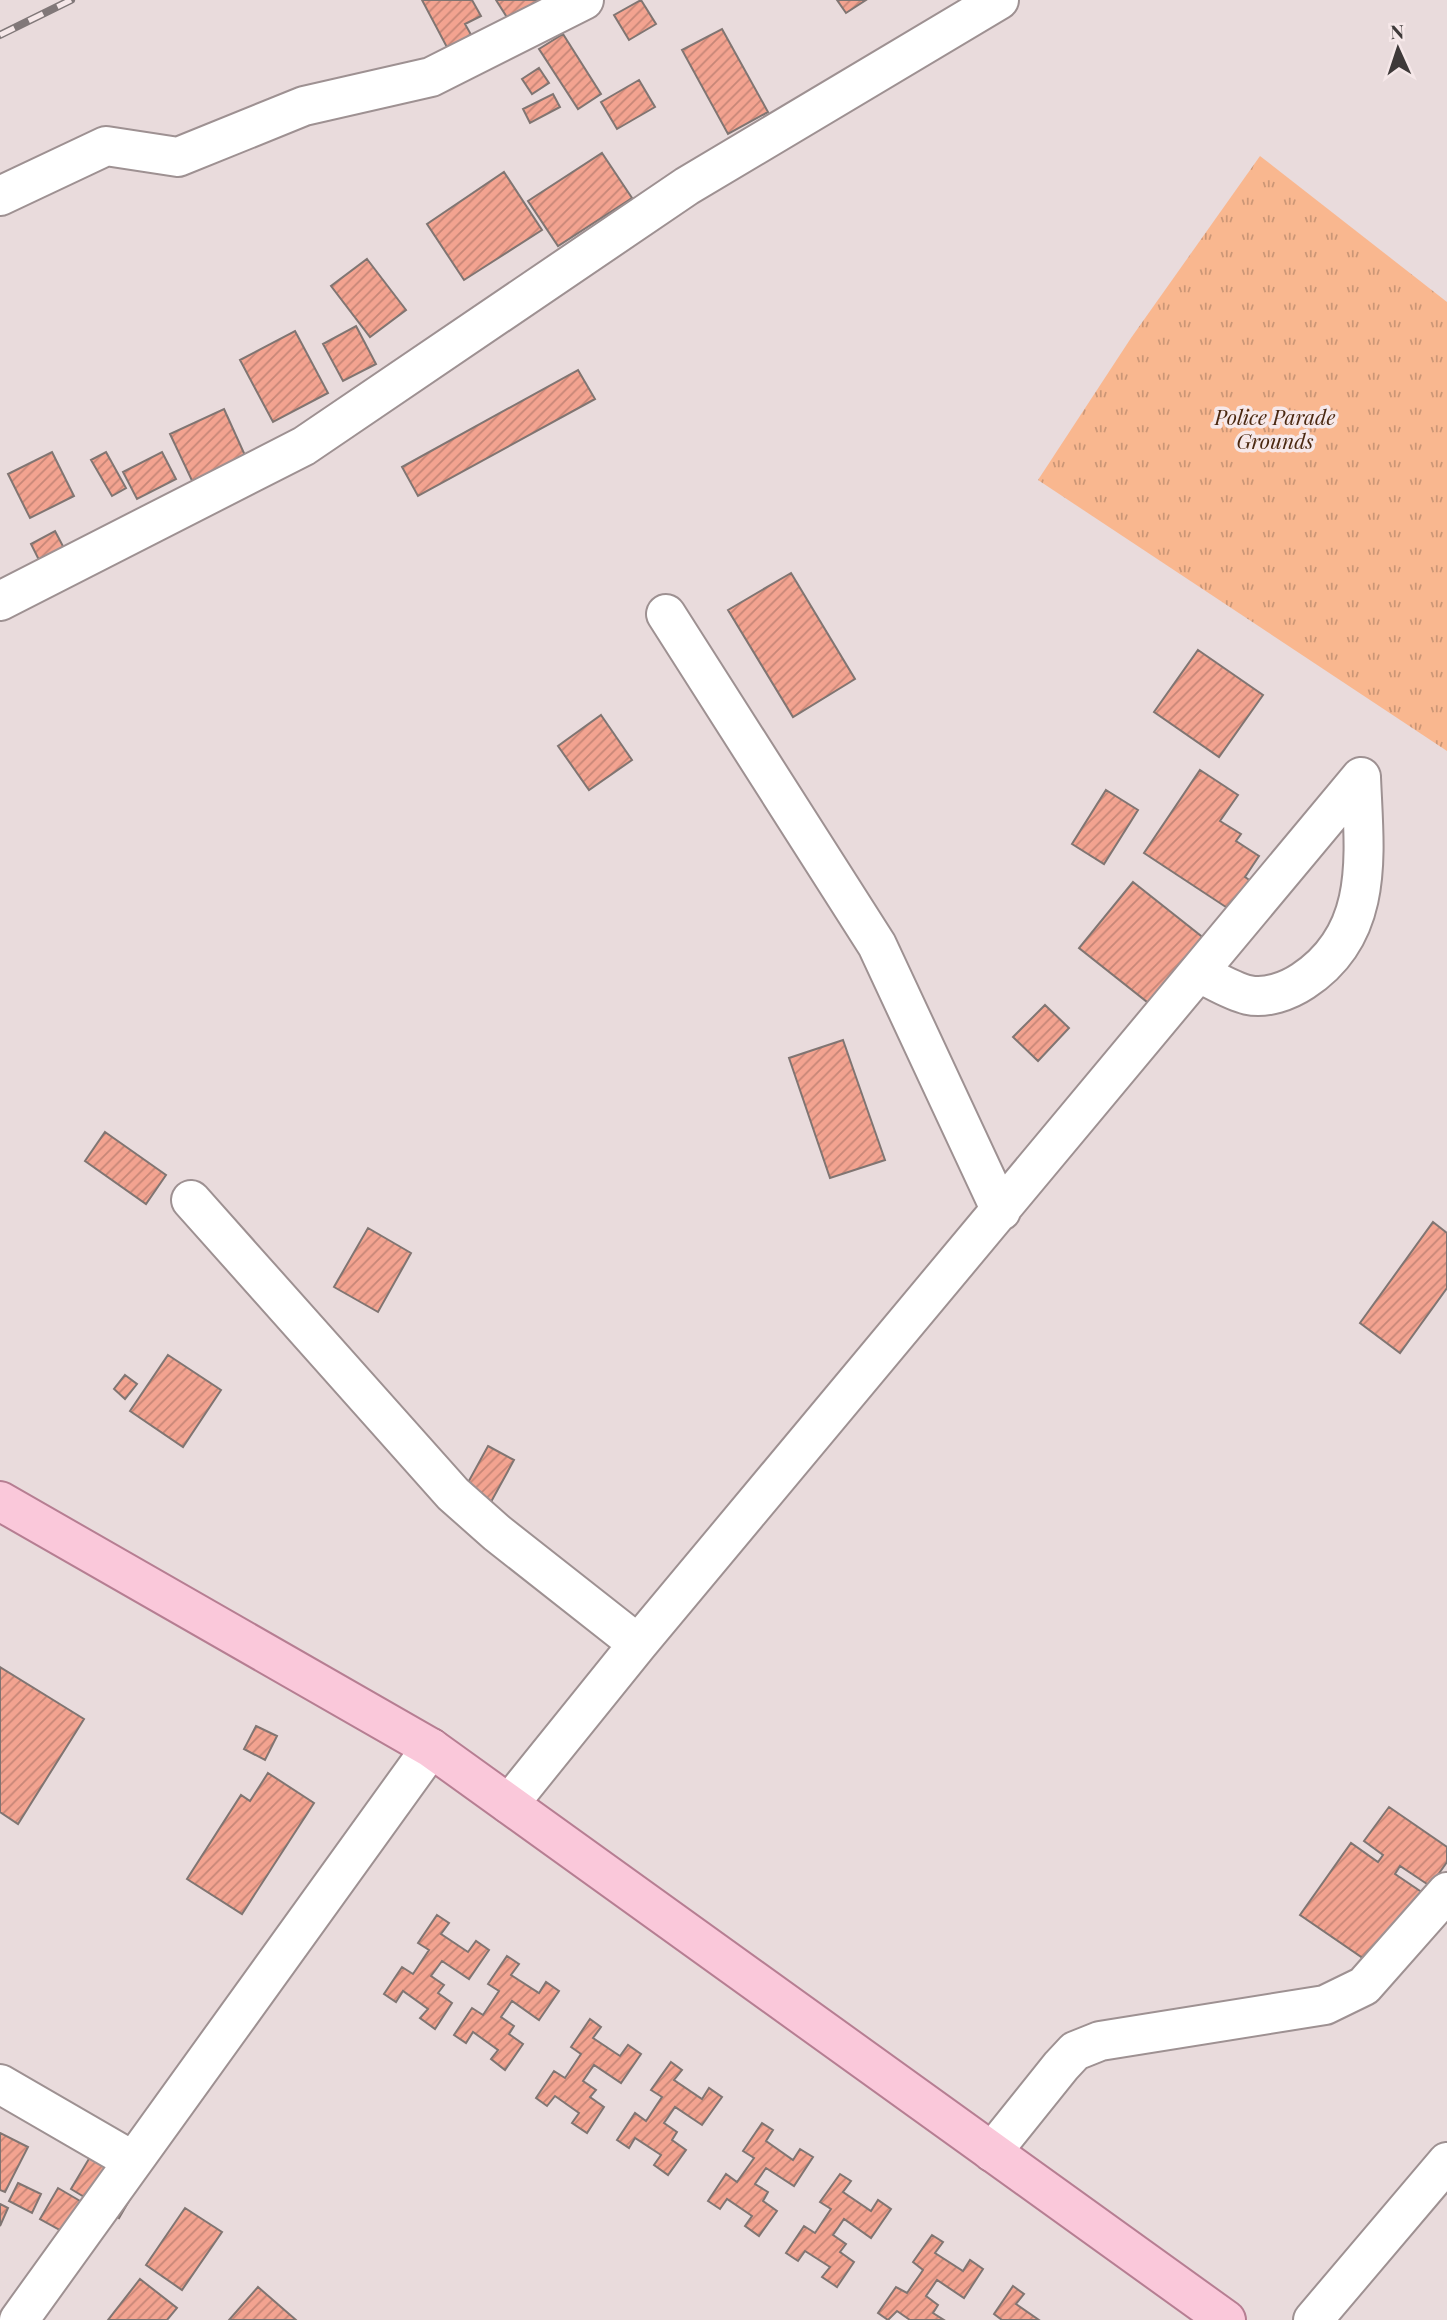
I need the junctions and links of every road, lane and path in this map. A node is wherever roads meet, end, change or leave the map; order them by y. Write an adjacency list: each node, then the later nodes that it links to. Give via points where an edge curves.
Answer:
1 (583, 0): 3 (street, via 431,77 304,106 177,157 106,146)
2 (999, 0): 4 (street, via 687,186 304,446)
3 (0, 195)
4 (0, 601)
5 (666, 614): 8 (street, via 877,945)
6 (1199, 973): 6 (street, via 1233,932 1361,777 1364,855 1360,891 1341,946 1318,971 1269,996 1247,995); 8 (street)
7 (191, 1200): 10 (street, via 453,1494)
8 (1001, 1211): 10 (street)
9 (0, 1502): 11 (main road)
10 (638, 1644): 12 (street)
11 (431, 1748): 12 (main road); 16 (street)
12 (509, 1804): 15 (main road)
13 (1447, 1892): 15 (street, via 1364,1986 1325,2005 1100,2041 1075,2052)
14 (0, 2084): 16 (street)
15 (992, 2152): 19 (main road)
16 (133, 2161): 18 (street)
17 (1447, 2162): 20 (street)
18 (19, 2320)
19 (1226, 2320)
20 (1313, 2320)

